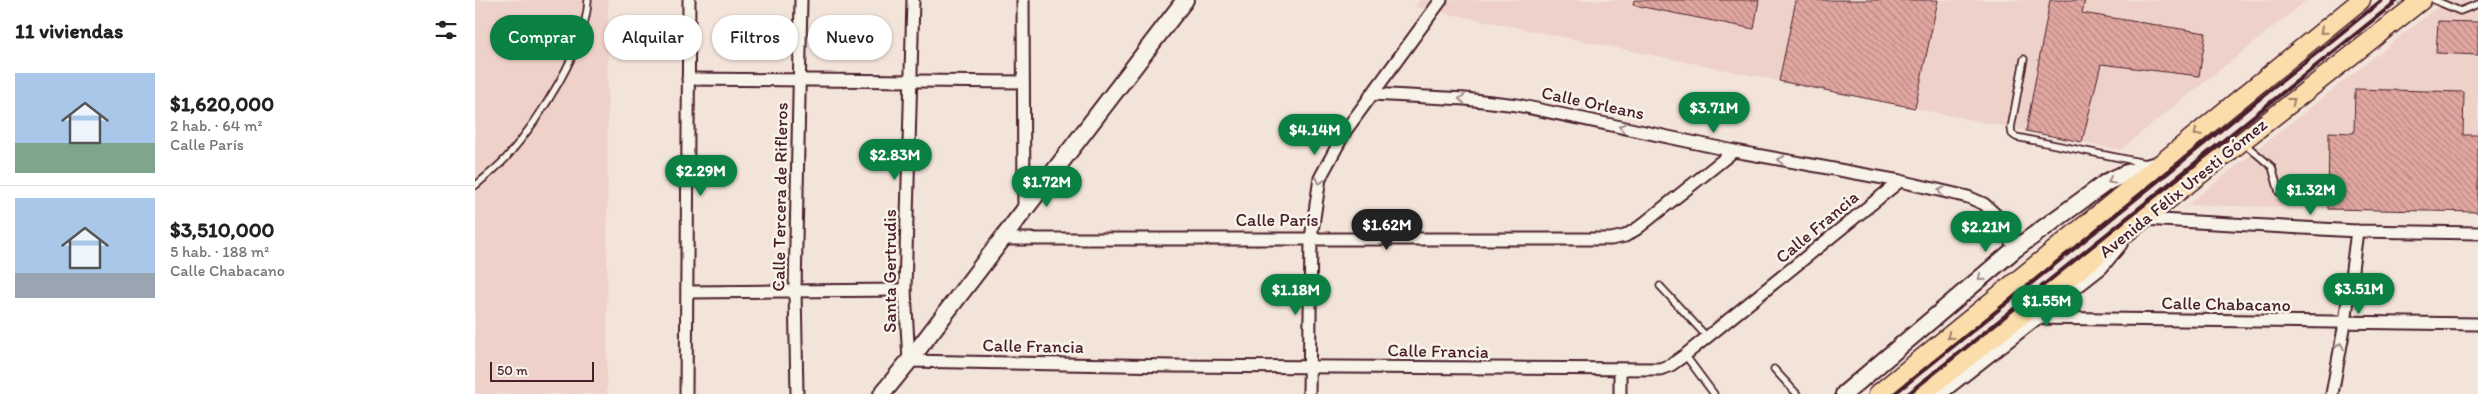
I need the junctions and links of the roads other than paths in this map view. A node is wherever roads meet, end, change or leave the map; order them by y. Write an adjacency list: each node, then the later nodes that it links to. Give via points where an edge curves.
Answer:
1 (588, 0): 22 (lane, via 583,33 533,122 506,159)
2 (689, 0): 14 (street)
3 (801, 0): 13 (street, Calle Tercera de Rifleros)
4 (913, 0): 15 (street, Santa Gertrudis)
5 (1023, 0): 16 (street)
6 (1185, 0): 24 (street)
7 (1441, 0): 17 (street)
8 (2361, 0): 20 (main road, Avenida Félix Uresti Gómez, one-way to 20)
9 (2421, 0): 18 (main road, Avenida Félix Uresti Gómez, one-way to 9)
10 (2434, 0): 11 (lane, via 2460,11)
11 (2478, 4)
12 (2024, 59): 20 (lane, via 2012,134)
13 (801, 78): 14 (street); 15 (street); 33 (street, Calle Tercera de Rifleros)
14 (688, 79): 35 (street)
15 (911, 80): 16 (street); 34 (street, Santa Gertrudis)
16 (1023, 82): 24 (street)
17 (1371, 94): 19 (street, Calle Orleans, one-way to 17, via 1517,105); 29 (street, one-way to 29, via 1319,178)
18 (2241, 141): 23 (lane, via 2272,166 2279,192); 25 (main road, Avenida Félix Uresti Gómez)
19 (1734, 152): 21 (street, Calle Orleans, one-way to 19); 29 (street, Calle París, via 1638,228 1625,236 1611,239)
20 (2157, 165): 31 (street, one-way to 31, via 2107,182); 53 (main road, Avenida Félix Uresti Gómez, one-way to 53)
21 (1900, 181): 31 (street, Calle Orleans, one-way to 21, via 1996,214 1985,204); 39 (street, Calle Francia)
22 (475, 186)
23 (2309, 194)
24 (1024, 211): 30 (street)
25 (2142, 219): 26 (main road, Avenida Félix Uresti Gómez); 27 (street)
26 (2128, 231): 36 (street, via 2100,266); 54 (main road, Avenida Félix Uresti Gómez)
27 (2357, 231): 28 (street); 37 (street)
28 (2478, 233)
29 (1311, 238): 30 (street, Calle París); 42 (street)
30 (1002, 239): 41 (street)
31 (2015, 249): 52 (street, one-way to 52)
32 (1660, 286): 39 (lane)
33 (795, 290): 34 (street); 35 (street); 46 (street, Calle Tercera de Rifleros)
34 (905, 290): 41 (street, Santa Gertrudis)
35 (688, 292): 45 (street)
36 (2033, 318): 37 (street, Calle Chabacano); 55 (street)
37 (2345, 323): 38 (street, Calle Chabacano); 56 (street, one-way to 37)
38 (2478, 324)
39 (1708, 338): 40 (street, Calle Francia)
40 (1685, 356): 44 (street, Calle Francia, via 1660,369); 50 (lane)
41 (909, 361): 42 (street, Calle Francia); 47 (street)
42 (1309, 367): 44 (street, Calle Francia); 48 (street)
43 (1774, 369): 51 (lane)
44 (1620, 370): 49 (street)
45 (685, 394)
46 (797, 394)
47 (882, 394)
48 (1309, 394)
49 (1620, 394)
50 (1714, 394)
51 (1797, 394)
52 (1844, 394)
53 (1878, 394)
54 (1921, 394)
55 (1937, 394)
56 (2332, 394)

